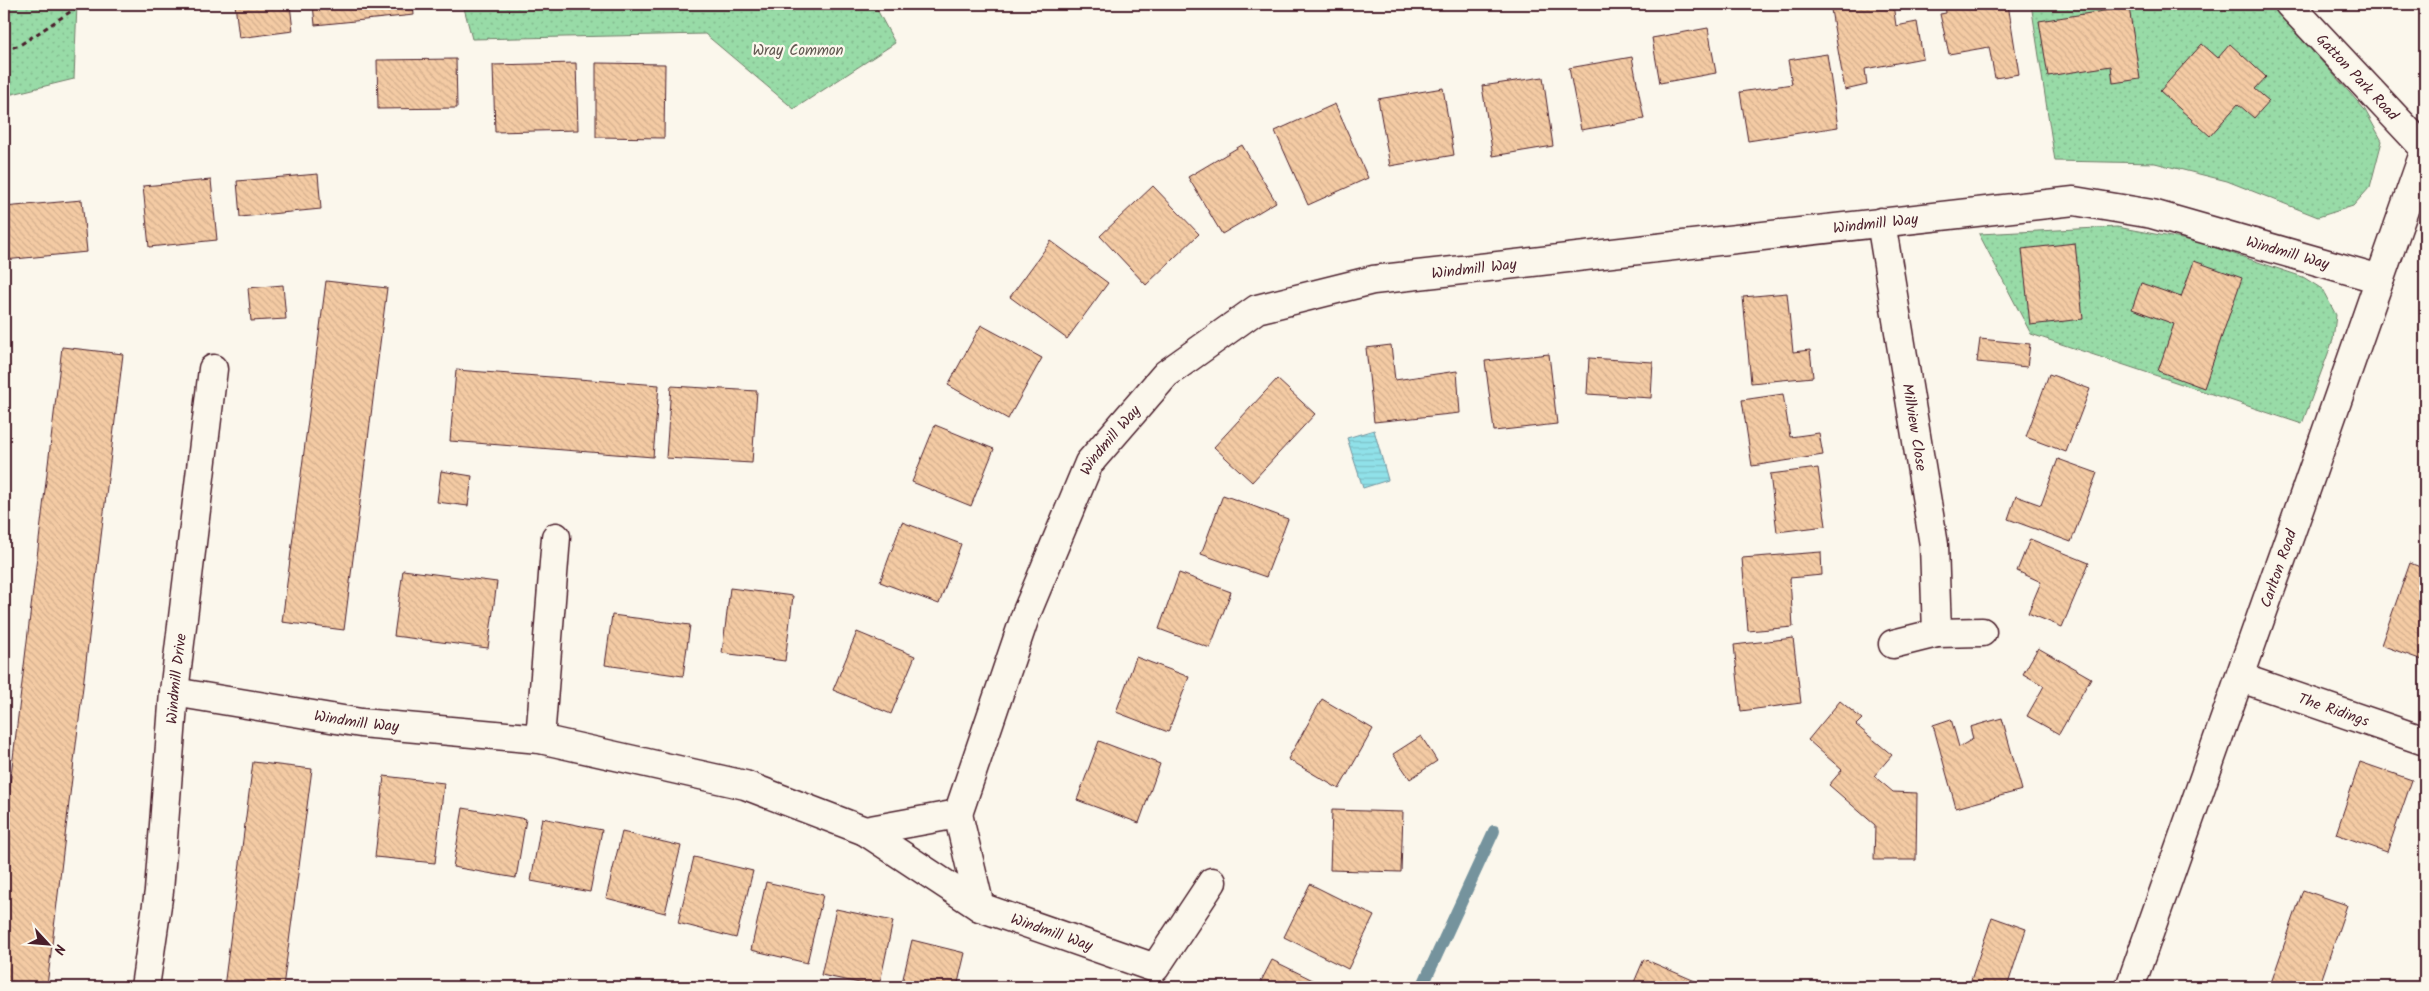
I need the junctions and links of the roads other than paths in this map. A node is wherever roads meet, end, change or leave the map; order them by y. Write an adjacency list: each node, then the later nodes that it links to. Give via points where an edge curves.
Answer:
1 (2289, 4): 2 (street, Gatton Park Road)
2 (2425, 150): 4 (street, Carlton Road)
3 (1881, 222): 4 (street, Windmill Way, via 2074,201 2152,214); 8 (street, Millview Close, via 1934,545); 14 (street, Windmill Way, via 1373,280 1256,309 1166,374 1089,463 1026,614)
4 (2380, 279): 10 (street, Carlton Road)
5 (212, 370): 11 (street, Windmill Drive)
6 (556, 537): 12 (street)
7 (1982, 632): 8 (street)
8 (1937, 633): 9 (street)
9 (1893, 644)
10 (2241, 678): 13 (street, The Ridings); 20 (street, Carlton Road)
11 (174, 692): 12 (street, Windmill Way, via 361,723); 19 (street, Windmill Drive, via 160,891)
12 (540, 739): 15 (street, Windmill Way, via 745,785)
13 (2425, 741)
14 (958, 814): 15 (street); 17 (street)
15 (865, 831): 17 (street, Windmill Way)
16 (1212, 882): 18 (street, Windmill Way)
17 (980, 907): 18 (street, Windmill Way)
18 (1153, 978)
19 (145, 987)
20 (2130, 987)

